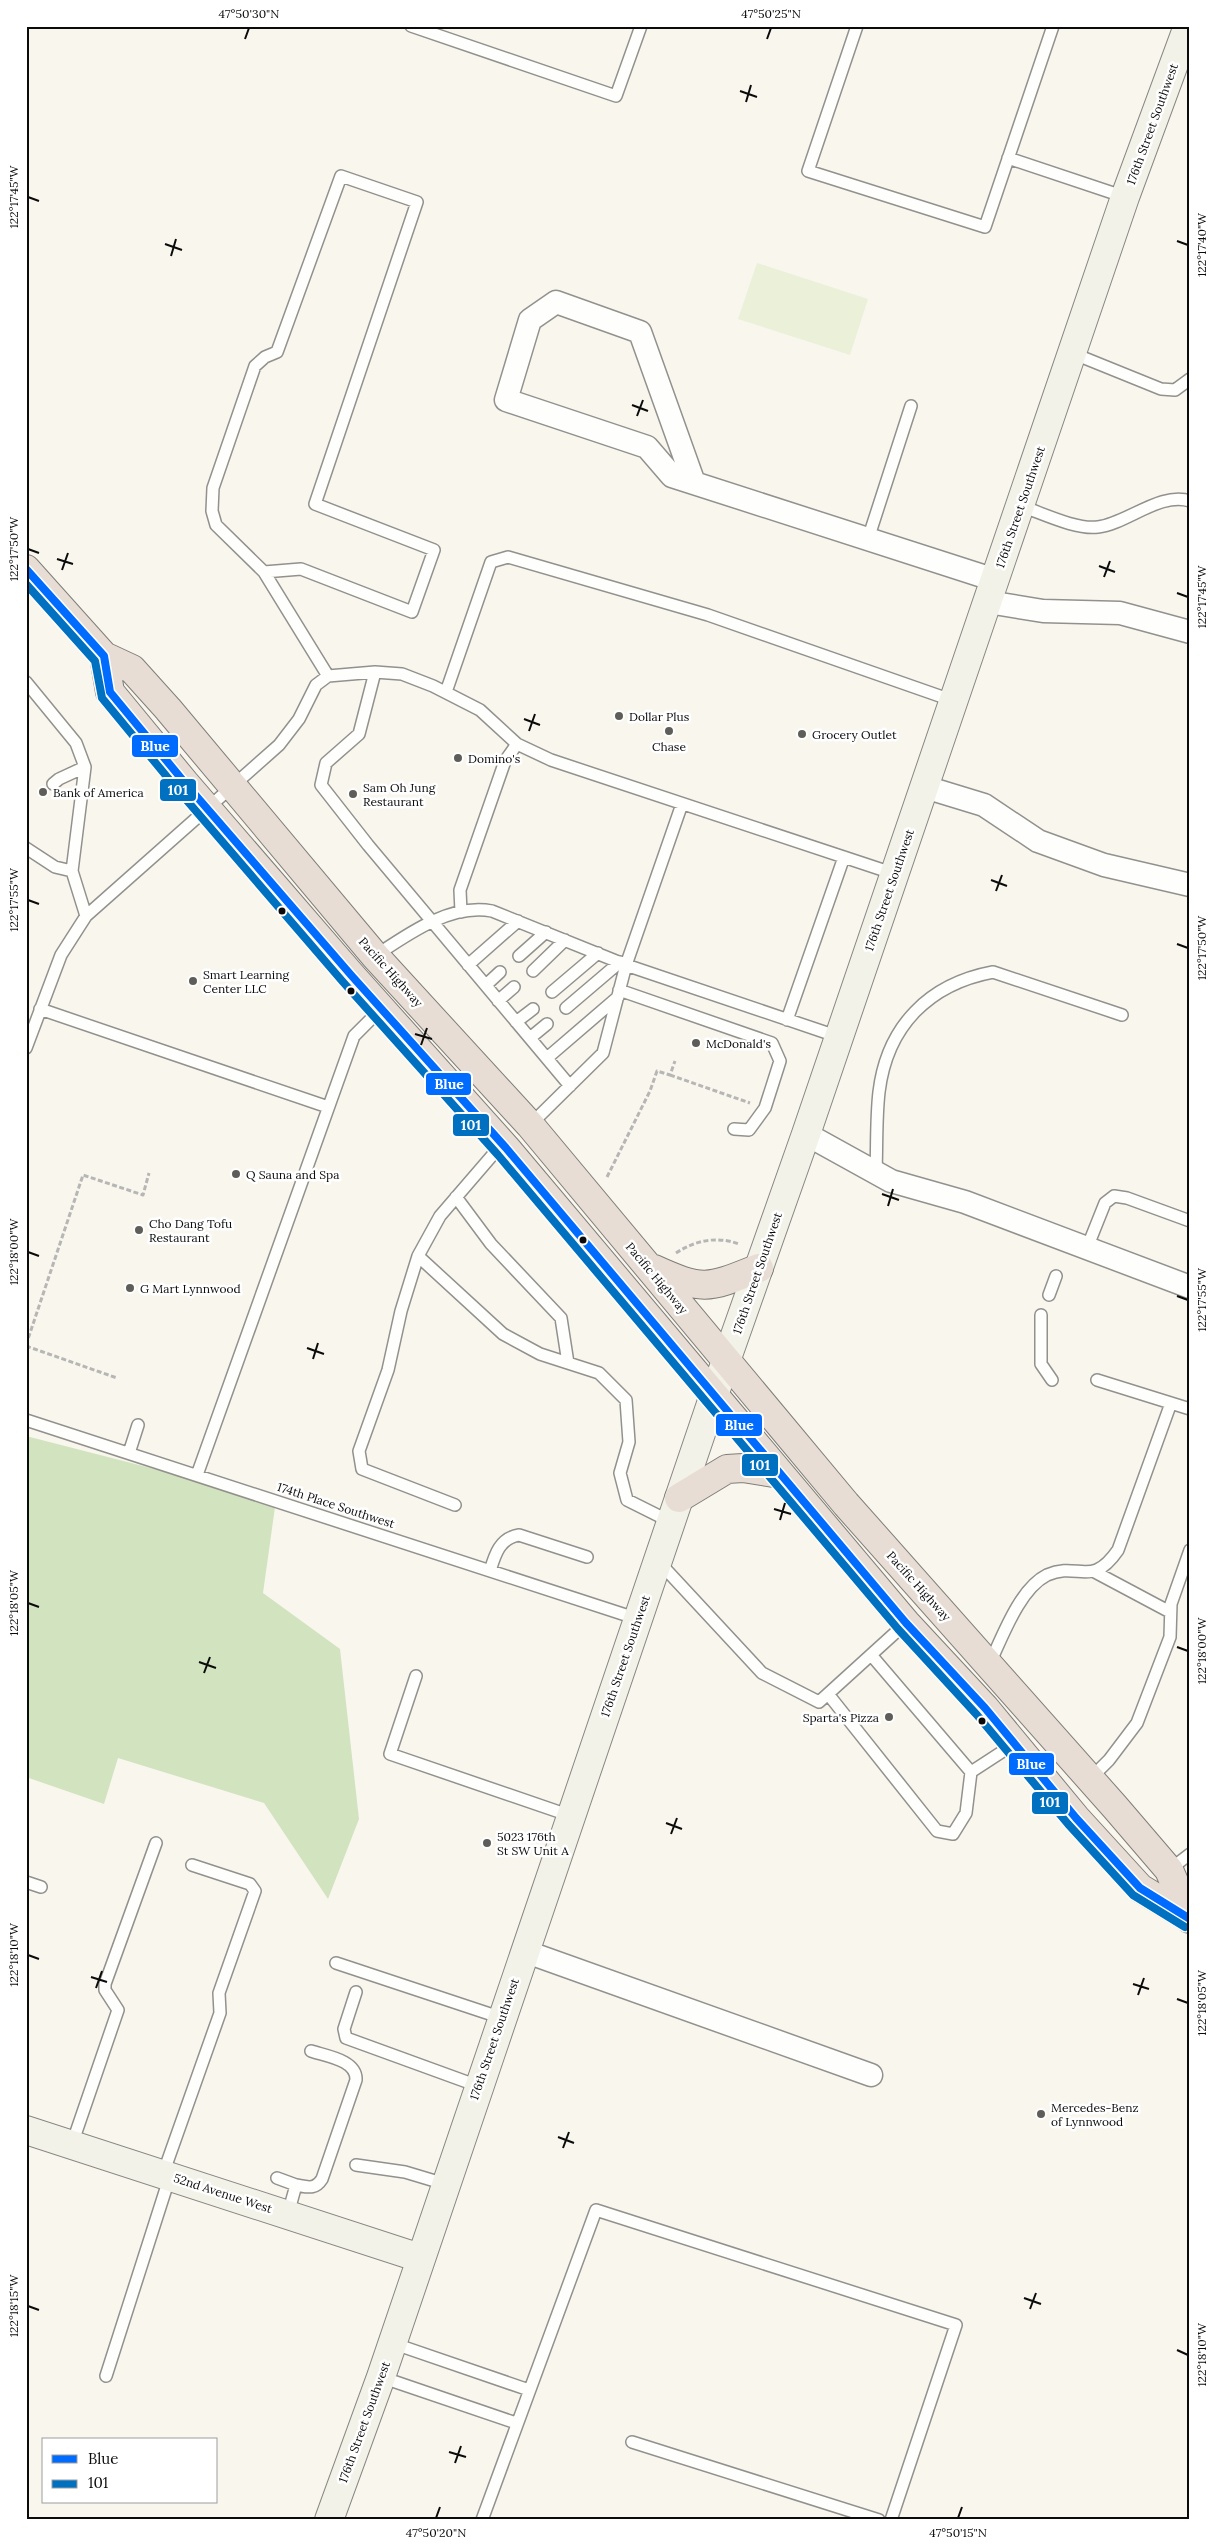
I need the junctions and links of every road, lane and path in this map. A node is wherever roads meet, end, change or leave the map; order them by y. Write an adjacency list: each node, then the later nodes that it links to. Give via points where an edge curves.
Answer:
1 (411, 26): 2 (lane, via 616,96)
2 (641, 26)
3 (857, 26): 6 (lane, via 808,171 985,228)
4 (1053, 26): 6 (lane)
5 (1188, 26): 7 (street, 176th Street Southwest)
6 (1008, 158): 7 (lane)
7 (1125, 198): 8 (street, 176th Street Southwest)
8 (1072, 353): 9 (lane, via 1161,389 1175,390); 13 (street, 176th Street Southwest)
9 (1190, 379)
10 (911, 406): 14 (lane)
11 (694, 483): 11 (street, via 672,476 647,447 506,400 530,320 556,302 640,332); 14 (street)
12 (1190, 501): 13 (lane, via 1168,500 1099,527 1083,527)
13 (1021, 506): 17 (street, 176th Street Southwest)
14 (868, 539): 17 (street)
15 (264, 572): 15 (lane, via 216,524 212,511 213,488 255,366 277,352 341,176 416,202 315,504 434,550 412,612 300,569); 21 (lane)
16 (30, 580): 19 (highway, Pacific Highway)
17 (992, 591): 18 (street, via 1043,611 1120,612); 24 (street, 176th Street Southwest)
18 (1190, 632)
19 (104, 656): 28 (highway, Pacific Highway, via 132,669); 31 (highway, Pacific Highway, via 110,692)
20 (375, 672): 21 (lane); 23 (lane, via 402,674); 40 (lane, via 359,734 326,763 321,785)
21 (328, 676): 28 (lane, via 316,685 299,719 279,744)
22 (26, 682): 26 (lane, via 76,743)
23 (446, 692): 24 (lane, via 491,562 508,557 708,615); 25 (lane, via 480,710)
24 (954, 701): 29 (street, 176th Street Southwest)
25 (517, 744): 30 (lane, via 551,760); 37 (lane, via 504,761 460,890)
26 (85, 767): 27 (lane); 34 (lane)
27 (53, 784)
28 (232, 787): 31 (lane); 44 (highway, Pacific Highway)
29 (925, 787): 35 (street, 176th Street Southwest); 36 (street, via 984,805 1038,841 1104,865)
30 (682, 804): 33 (lane); 46 (lane)
31 (207, 809): 38 (lane); 57 (highway, Pacific Highway)
32 (26, 848): 34 (lane, via 55,867)
33 (844, 857): 35 (lane); 60 (lane)
34 (72, 871): 38 (lane)
35 (895, 874): 64 (street, 176th Street Southwest)
36 (1190, 885)
37 (461, 912): 39 (lane, via 476,908); 40 (lane)
38 (86, 916): 56 (lane, via 60,954)
39 (518, 921): 41 (lane); 47 (lane)
40 (432, 922): 44 (lane); 47 (lane)
41 (546, 932): 42 (lane); 45 (lane)
42 (566, 940): 43 (lane); 48 (lane)
43 (598, 953): 46 (lane); 52 (lane)
44 (375, 956): 72 (highway, Pacific Highway)
45 (519, 956)
46 (623, 963): 53 (lane); 55 (lane); 60 (lane)
47 (468, 965): 50 (lane)
48 (532, 970)
49 (500, 972): 50 (lane)
50 (486, 985): 54 (lane)
51 (514, 987): 54 (lane)
52 (552, 992)
53 (619, 994): 66 (lane); 69 (lane, via 603,1053); 71 (lane, via 772,1044 780,1061)
54 (498, 1000): 61 (lane)
55 (566, 1008)
56 (40, 1009): 65 (lane); 70 (lane)
57 (381, 1009): 70 (lane, via 354,1036); 75 (highway, Pacific Highway)
58 (532, 1009): 61 (lane)
59 (1122, 1015): 76 (lane, via 993,972 946,987 919,1006 902,1026 890,1051 879,1092)
60 (787, 1020): 64 (lane)
61 (516, 1022): 63 (lane)
62 (547, 1024): 63 (lane)
63 (530, 1038): 66 (lane)
64 (839, 1038): 74 (street, 176th Street Southwest)
65 (26, 1048)
66 (547, 1058): 69 (lane)
67 (675, 1061): 68 (path)
68 (670, 1075): 71 (path); 78 (path, via 657,1071)
69 (570, 1086): 72 (lane)
70 (328, 1107): 104 (lane)
71 (766, 1108): 73 (lane, via 749,1130)
72 (530, 1125): 85 (highway, Pacific Highway)
73 (734, 1129)
74 (806, 1134): 76 (street); 86 (street, 176th Street Southwest)
75 (502, 1144): 79 (lane); 97 (highway, Pacific Highway)
76 (876, 1172): 82 (street, via 891,1181 965,1202)
77 (149, 1173): 91 (path, via 143,1195 83,1175)
78 (607, 1177)
79 (456, 1197): 84 (lane, via 440,1216); 93 (lane, via 491,1244 561,1318)
80 (1190, 1221): 82 (lane, via 1114,1196 1105,1203)
81 (740, 1244): 83 (path, via 722,1240 699,1242)
82 (1087, 1248): 88 (street)
83 (674, 1255)
84 (418, 1256): 93 (lane, via 503,1334 540,1354); 105 (lane, via 388,1370 359,1451 362,1469)
85 (646, 1265): 86 (highway, via 699,1286 720,1283); 92 (highway, Pacific Highway)
86 (759, 1268): 92 (street, 176th Street Southwest)
87 (1056, 1276): 89 (lane)
88 (1190, 1286)
89 (1049, 1295)
90 (1041, 1315): 95 (lane, via 1041,1364)
91 (26, 1345): 94 (path)
92 (726, 1360): 97 (street, 176th Street Southwest); 116 (highway, Pacific Highway, via 852,1511)
93 (568, 1363): 106 (lane, via 599,1372 626,1400 629,1442 620,1473 627,1500)
94 (117, 1378)
95 (1052, 1380)
96 (1097, 1380): 98 (lane)
97 (714, 1395): 103 (highway, Pacific Highway); 106 (street, 176th Street Southwest)
98 (1172, 1403): 99 (lane); 111 (lane, via 1118,1550 1104,1568)
99 (1190, 1409)
100 (26, 1420): 102 (lane, 174th Place Southwest)
101 (138, 1425): 102 (lane)
102 (129, 1453): 104 (lane, 174th Place Southwest)
103 (780, 1474): 106 (highway, via 727,1469); 114 (highway, Pacific Highway)
104 (197, 1475): 110 (lane, 174th Place Southwest)
105 (455, 1505)
106 (675, 1510): 109 (street, 176th Street Southwest)
107 (1190, 1550): 112 (lane)
108 (588, 1557): 110 (lane, via 519,1535 508,1538 501,1545)
109 (658, 1560): 113 (street, 176th Street Southwest); 118 (lane, via 762,1673 820,1702)
110 (490, 1571): 113 (lane, 174th Place Southwest)
111 (1093, 1571): 112 (lane); 116 (lane, via 1057,1573 1037,1583 1015,1610)
112 (1170, 1612): 121 (lane, via 1170,1637 1138,1723)
113 (638, 1619): 122 (street, 176th Street Southwest)
114 (906, 1623): 115 (lane); 119 (highway, Pacific Highway)
115 (872, 1656): 118 (lane); 120 (lane)
116 (989, 1665): 121 (highway, Pacific Highway)
117 (416, 1676): 122 (lane, via 390,1754)
118 (828, 1694): 120 (lane, via 937,1831 953,1834 966,1813)
119 (1016, 1743): 120 (lane); 123 (highway, via 1050,1761 1103,1818); 129 (highway, Pacific Highway, via 1076,1818 1140,1888)
120 (971, 1772)
121 (1090, 1779): 123 (highway, Pacific Highway)
122 (570, 1816): 130 (street, 176th Street Southwest)
123 (1132, 1827): 125 (highway, Pacific Highway)
124 (156, 1843): 138 (lane, via 105,1984 105,1990 118,2010)
125 (1179, 1862): 129 (highway, Pacific Highway)
126 (192, 1865): 140 (lane, via 250,1884 255,1891 219,1993 220,2013)
127 (26, 1882): 128 (lane)
128 (41, 1887)
129 (1189, 1918)
130 (524, 1950): 133 (street, 176th Street Southwest); 135 (street)
131 (336, 1963): 133 (lane)
132 (356, 1992): 136 (lane, via 344,2029 346,2038)
133 (502, 2018): 136 (street, 176th Street Southwest)
134 (311, 2051): 142 (lane, via 350,2065 356,2080 322,2179 310,2188)
135 (871, 2075)
136 (478, 2086): 143 (street, 176th Street Southwest)
137 (26, 2130): 138 (street, 52nd Avenue West)
138 (72, 2144): 140 (street, 52nd Avenue West)
139 (356, 2165): 143 (lane, via 406,2172)
140 (166, 2175): 144 (street, 52nd Avenue West); 147 (lane)
141 (277, 2178): 142 (lane)
142 (296, 2184): 144 (lane)
143 (445, 2184): 145 (street, 176th Street Southwest)
144 (288, 2214): 145 (street, 52nd Avenue West)
145 (420, 2258): 146 (street, 176th Street Southwest)
146 (392, 2343): 148 (street, 176th Street Southwest); 149 (lane)
147 (106, 2376)
148 (381, 2378): 150 (lane); 152 (street, 176th Street Southwest)
149 (529, 2390): 150 (lane); 155 (lane, via 596,2210 956,2325)
150 (516, 2423): 153 (lane)
151 (632, 2442): 154 (lane)
152 (329, 2520)
153 (482, 2520)
154 (879, 2520)
155 (891, 2520)

